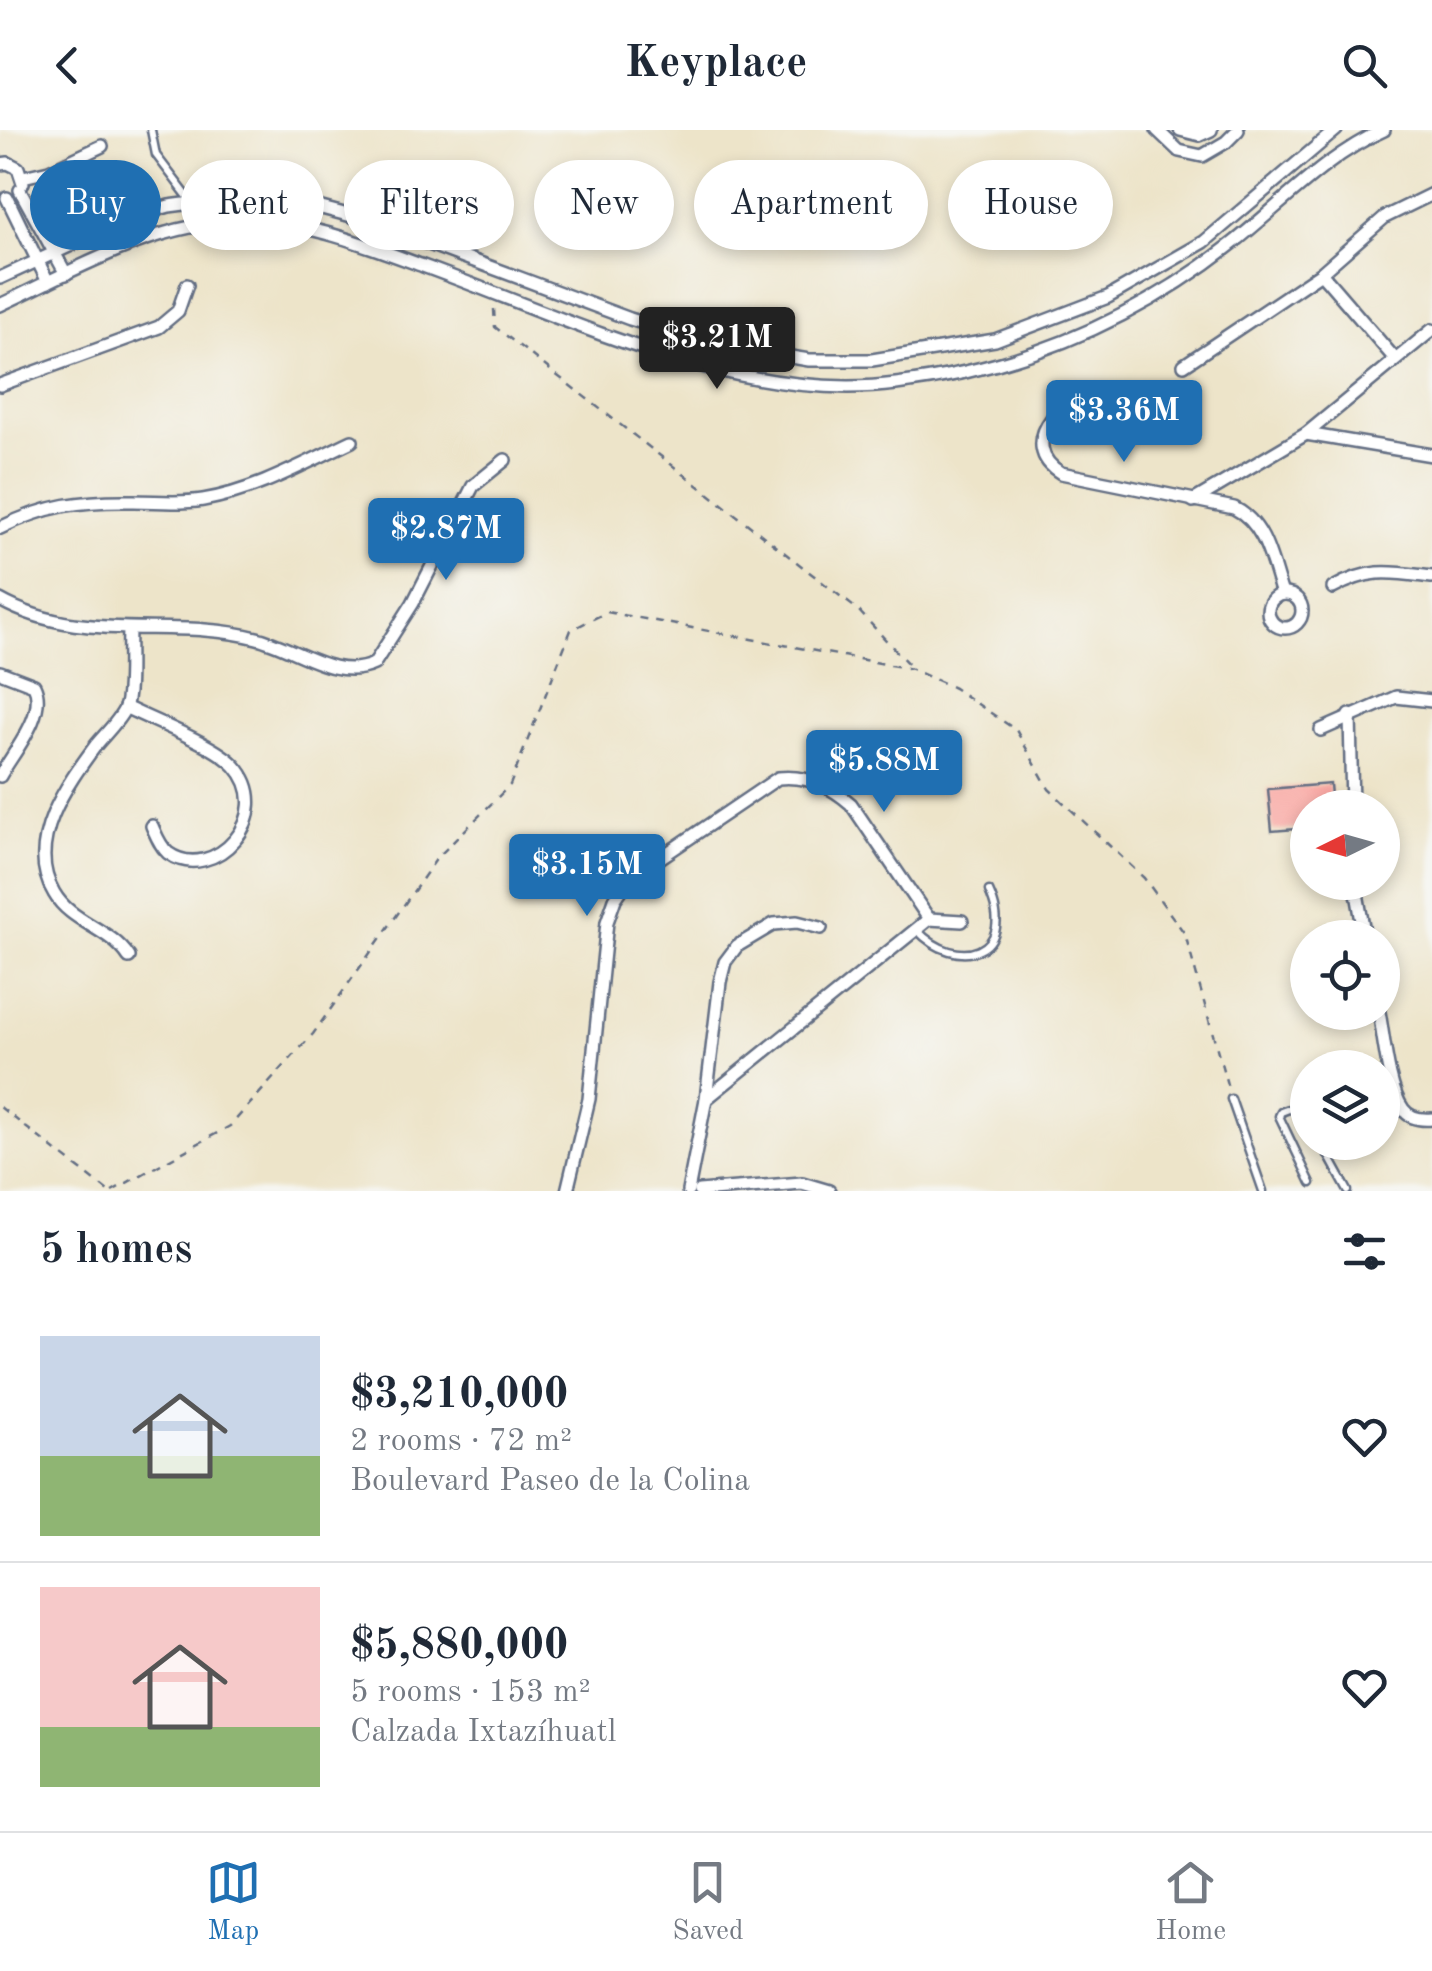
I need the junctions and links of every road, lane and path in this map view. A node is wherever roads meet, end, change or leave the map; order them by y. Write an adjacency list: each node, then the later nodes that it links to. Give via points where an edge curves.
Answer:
1 (152, 130): 11 (lane, via 156,155)
2 (1157, 130): 5 (street, via 1194,156 1211,152)
3 (1180, 130): 4 (street)
4 (1211, 130)
5 (1238, 130)
6 (1336, 130): 25 (street, via 1204,242)
7 (1384, 130): 27 (street, via 1156,298)
8 (102, 146): 10 (street)
9 (0, 164): 10 (street, via 14,165)
10 (21, 184): 13 (street); 16 (street)
11 (181, 187)
12 (1432, 194): 18 (street, via 1385,217)
13 (4, 197): 17 (street)
14 (181, 206): 16 (street, via 132,217)
15 (324, 208): 25 (street, via 630,319 752,352 872,360 995,340)
16 (55, 253): 17 (street); 19 (street)
17 (38, 260): 20 (street); 21 (street)
18 (1321, 273): 28 (street); 29 (street)
19 (66, 274): 21 (street); 23 (street, via 170,230 268,222)
20 (0, 278)
21 (48, 282): 24 (street)
22 (188, 285): 30 (street, via 178,311 159,327)
23 (493, 292): 27 (street, via 712,369 814,386 894,385 966,373); 43 (path, via 495,327 858,610)
24 (0, 305)
25 (1061, 316): 27 (street)
26 (1432, 330): 28 (street)
27 (1068, 341)
28 (1395, 359): 32 (street)
29 (1184, 365)
30 (0, 384)
31 (1136, 388): 36 (street, via 1052,418 1040,449 1048,466)
32 (1306, 434): 34 (street); 36 (street)
33 (352, 441): 37 (street, via 241,492 173,503 63,504)
34 (1432, 456)
35 (504, 460): 42 (street, via 473,486 413,603 374,664 364,669 330,666 241,635)
36 (1193, 500): 40 (street, via 1250,516)
37 (0, 528)
38 (1432, 577): 39 (street, via 1379,571)
39 (1334, 588)
40 (1282, 594)
41 (0, 600): 42 (street, via 42,618)
42 (128, 631): 46 (street)
43 (912, 669)
44 (0, 672): 49 (street, via 34,685 40,701)
45 (1432, 702): 47 (street, via 1396,697)
46 (126, 707): 51 (street, via 234,764 248,787 240,837 210,856 188,860 170,854); 57 (street, via 53,812 44,859 57,898 120,943)
47 (1350, 716): 48 (street); 50 (street)
48 (1321, 730)
49 (0, 776)
50 (1352, 790)
51 (152, 826)
52 (989, 891): 56 (lane, via 996,930 979,952 941,950)
53 (929, 918): 54 (street); 56 (street); 70 (street, via 852,804 792,776 778,778 629,879 607,922 589,1099)
54 (962, 921)
55 (821, 928): 59 (street, via 774,924 737,946 725,962)
56 (916, 930): 59 (street)
57 (129, 957)
58 (1383, 1030): 63 (street, via 1403,1109)
59 (706, 1099): 71 (street)
60 (1231, 1099): 74 (lane)
61 (0, 1107): 69 (path)
62 (1290, 1107): 64 (lane, via 1279,1116)
63 (1432, 1119)
64 (1290, 1139)
65 (1300, 1160): 67 (lane)
66 (1331, 1160): 75 (lane)
67 (1311, 1183)
68 (802, 1187): 72 (street); 73 (street)
69 (108, 1191)
70 (567, 1191)
71 (688, 1191)
72 (698, 1191)
73 (830, 1191)
74 (1262, 1191)
75 (1348, 1191)

